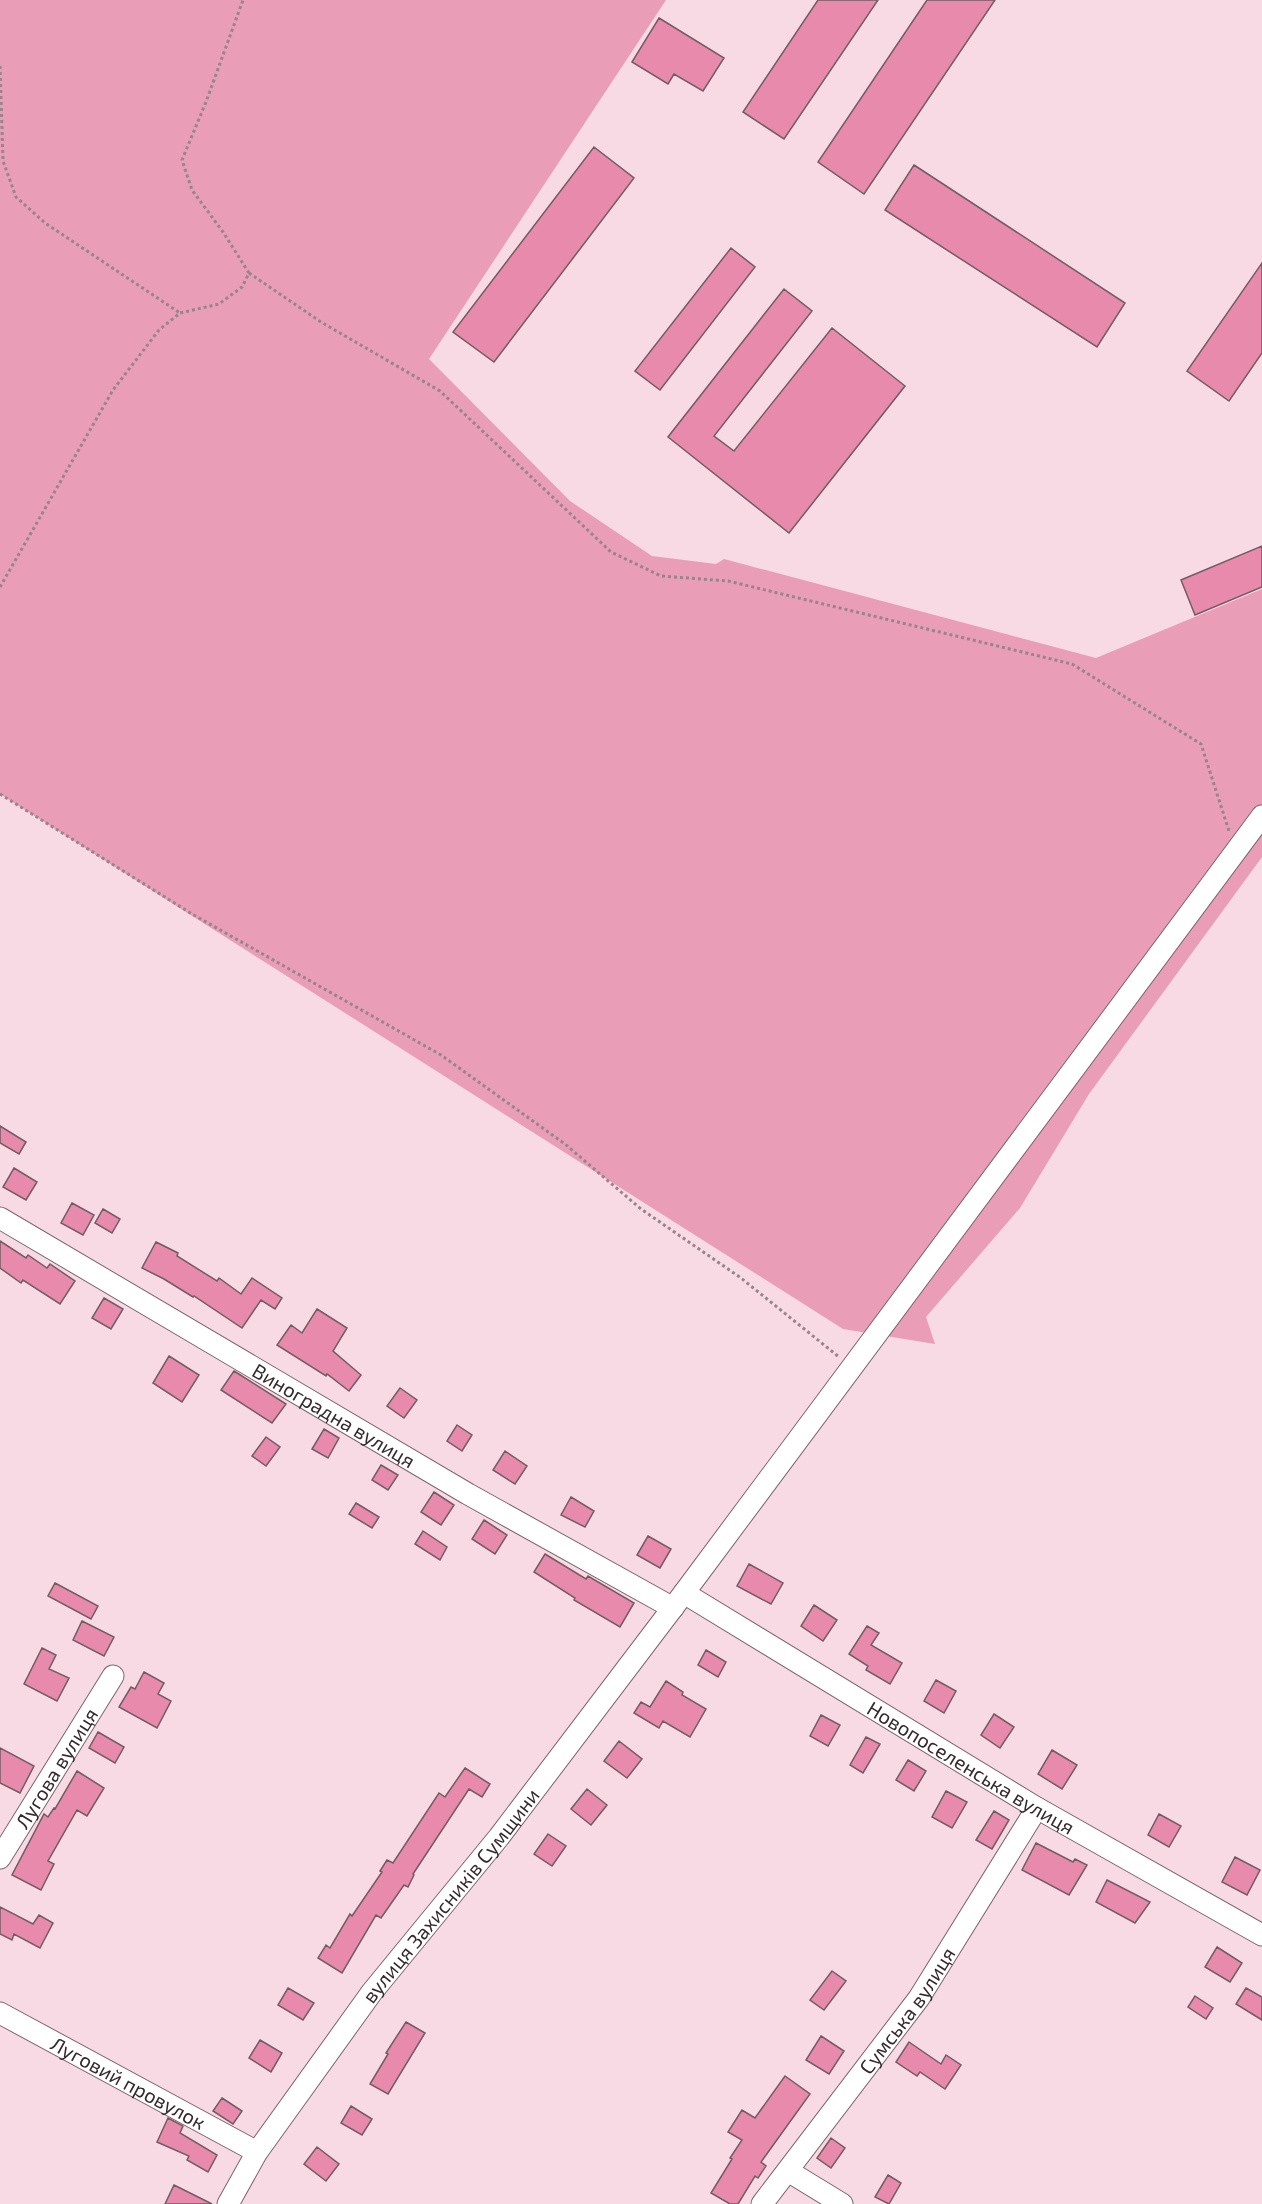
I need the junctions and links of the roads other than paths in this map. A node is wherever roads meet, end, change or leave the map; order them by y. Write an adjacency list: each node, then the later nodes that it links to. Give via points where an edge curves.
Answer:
1 (1262, 816): 3 (street, вулиця Захисників Сумщини)
2 (0, 1218): 3 (street, Виноградна вулиця, via 468,1494)
3 (678, 1601): 5 (street, Новопоселенська вулиця); 9 (street, вулиця Захисників Сумщини, via 499,1837 372,1992)
4 (113, 1676): 6 (street, Лугова вулиця)
5 (1037, 1808): 7 (street, Новопоселенська вулиця); 10 (street, Сумська вулиця, via 919,1998)
6 (0, 1858)
7 (1262, 1935)
8 (0, 2013): 9 (street, Луговий провулок)
9 (257, 2152): 11 (street, вулиця Захисників Сумщини)
10 (788, 2171): 12 (street, Сумська вулиця); 13 (street)
11 (228, 2204)
12 (762, 2204)
13 (842, 2204)

